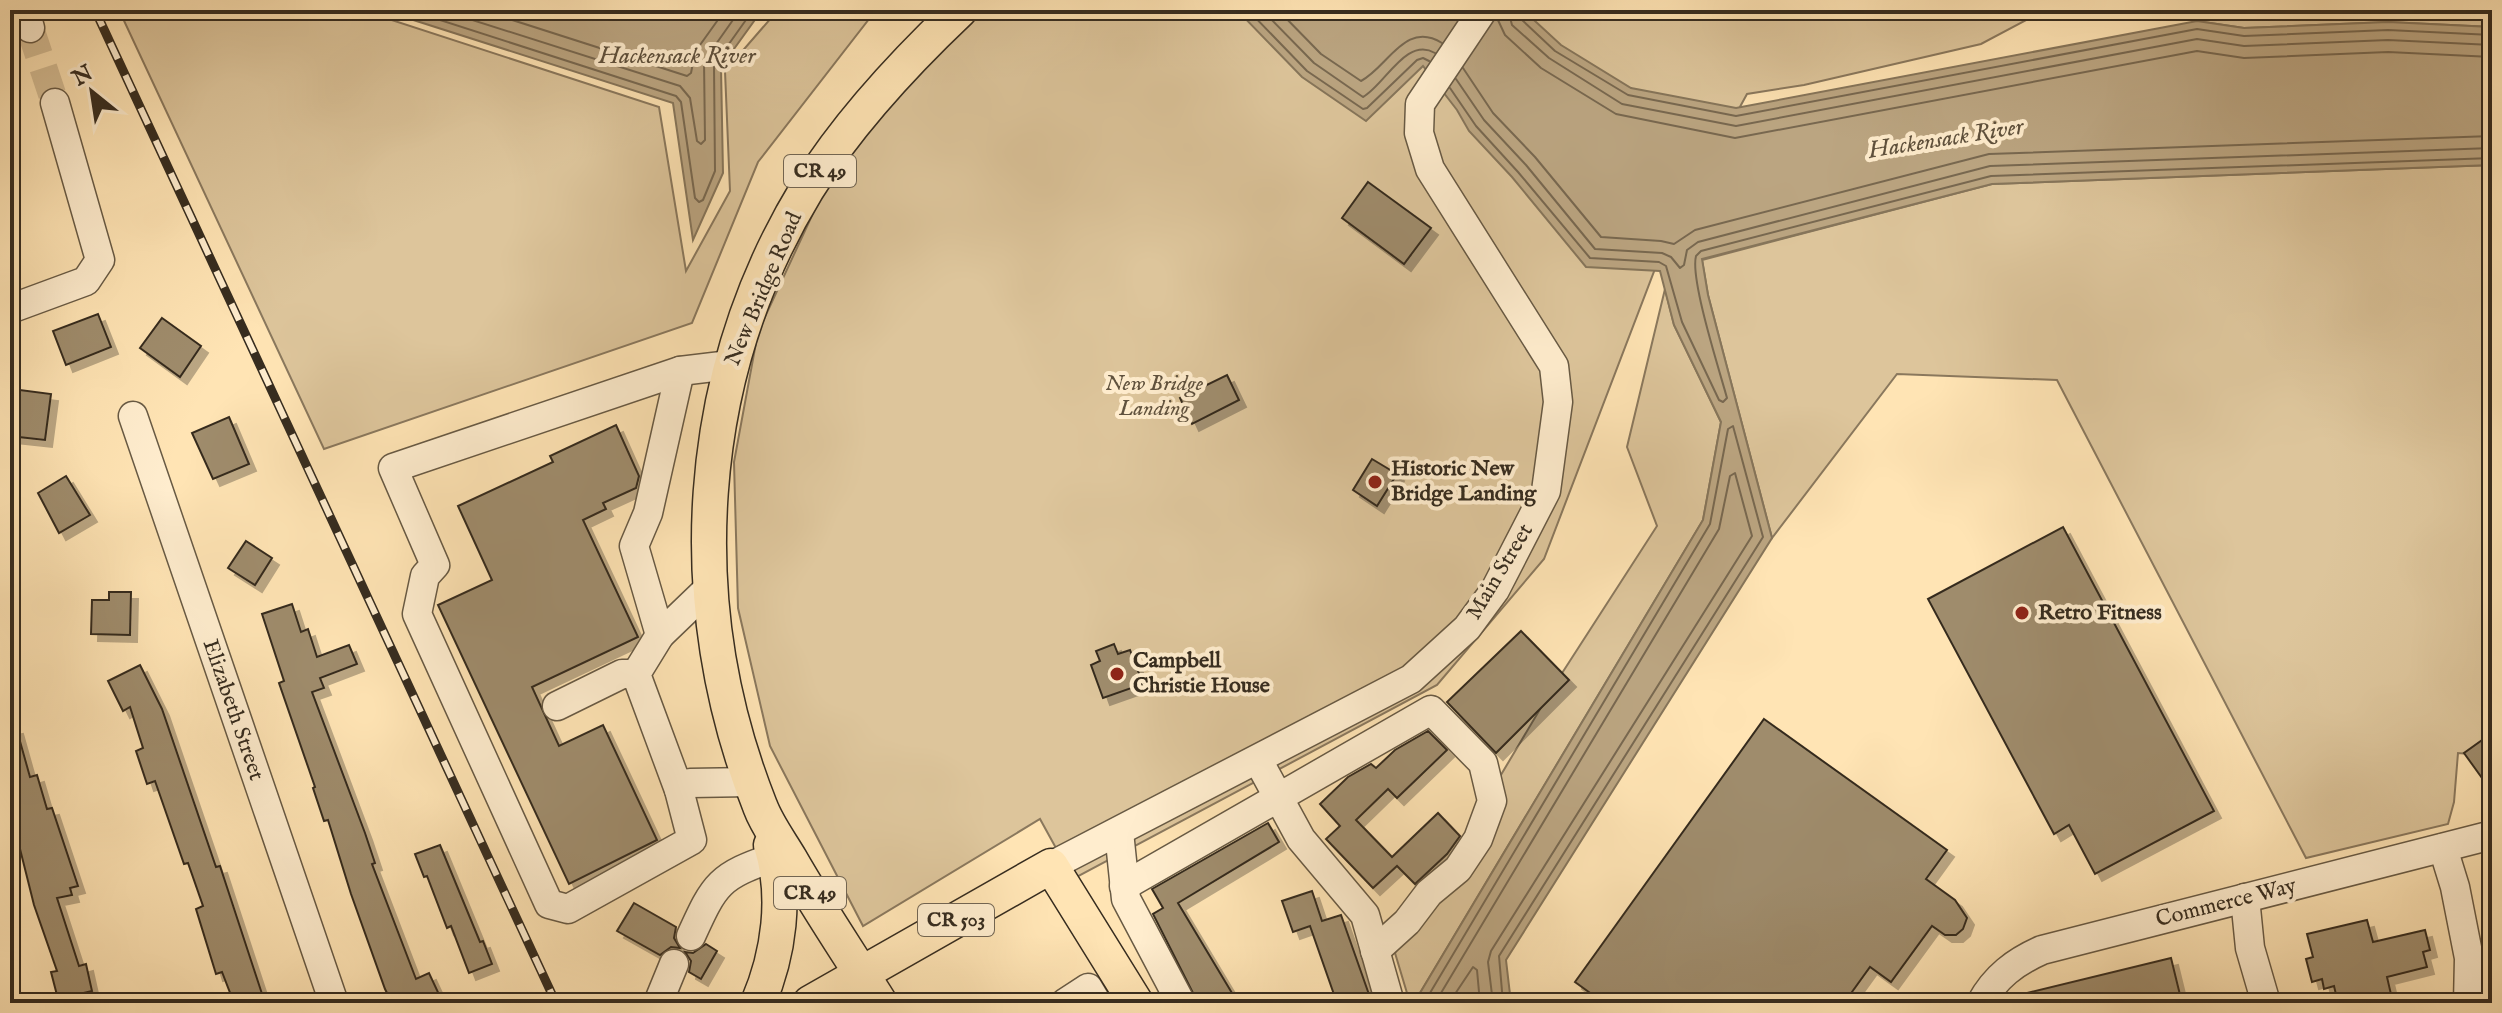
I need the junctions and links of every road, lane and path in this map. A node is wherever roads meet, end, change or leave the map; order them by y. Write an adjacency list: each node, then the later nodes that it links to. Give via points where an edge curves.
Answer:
1 (960, 10): 5 (main road, New Bridge Road / CR 49, via 892,80 807,189 779,243)
2 (1483, 10): 12 (street, Main Street, via 1420,104 1419,133 1430,169 1554,366 1558,402 1546,491 1495,590 1467,628 1411,679)
3 (55, 103): 4 (street, via 100,260 86,281)
4 (10, 309)
5 (730, 365): 6 (street); 8 (main road, New Bridge Road / CR 49, via 715,443 708,528)
6 (680, 371): 9 (street, via 648,513 634,546); 13 (street, via 393,468 435,565 425,576 417,614 549,904 568,909 692,840)
7 (133, 416): 27 (street, Elizabeth Street)
8 (710, 587): 9 (street); 14 (main road, New Bridge Road / CR 49, via 715,652)
9 (660, 635): 10 (street)
10 (636, 674): 11 (street, via 622,674); 13 (street)
11 (557, 706)
12 (1258, 760): 15 (street); 16 (street, Main Street)
13 (679, 790): 14 (street, via 690,783)
14 (756, 796): 19 (main road); 26 (main road, New Bridge Road / CR 49)
15 (1279, 799): 21 (street); 24 (street, via 1301,839 1365,915); 24 (street, via 1431,710 1483,763 1492,801 1478,839 1458,869)
16 (1119, 832): 20 (street, Main Street); 21 (street)
17 (2492, 835): 18 (street, Commerce Way)
18 (2443, 848): 22 (street, Commerce Way); 39 (street, via 2469,958)
19 (775, 857): 23 (street, via 739,870 711,891); 29 (main road, via 780,901 767,981)
20 (1051, 866): 26 (main road, Main Street / CR 503); 34 (main road)
21 (1124, 886): 35 (street)
22 (2245, 898): 37 (street, Commerce Way, via 2042,950 2004,972); 38 (street, via 2250,948)
23 (691, 936)
24 (1375, 951): 36 (street)
25 (674, 964): 28 (street)
26 (861, 974): 30 (main road, Main Street / CR 503); 31 (main road, New Bridge Road)
27 (334, 1003)
28 (658, 1003)
29 (758, 1003)
30 (810, 1003)
31 (880, 1003)
32 (1065, 1003): 33 (street, via 1088,988)
33 (1097, 1003)
34 (1136, 1003)
35 (1181, 1003)
36 (1390, 1003)
37 (1981, 1003)
38 (2266, 1003)
39 (2468, 1003)

